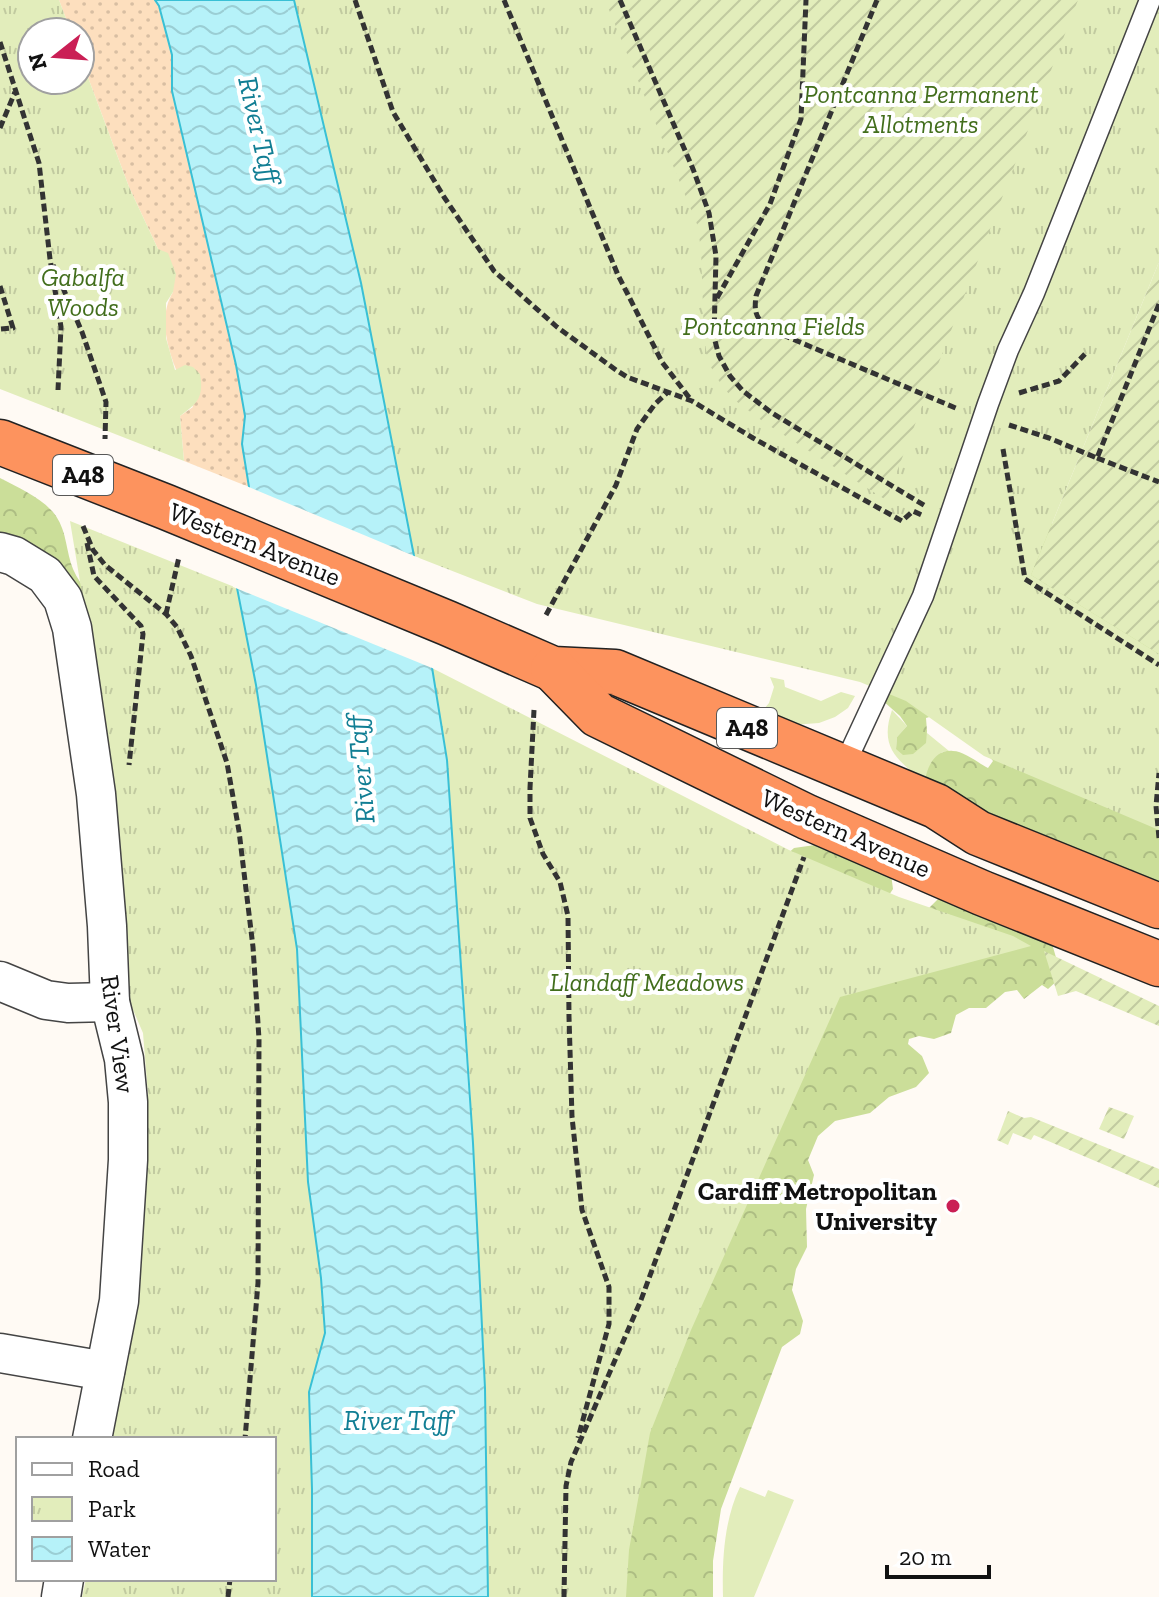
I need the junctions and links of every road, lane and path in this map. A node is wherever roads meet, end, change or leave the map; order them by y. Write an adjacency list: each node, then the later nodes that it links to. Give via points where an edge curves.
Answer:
1 (355, 0): 17 (path, via 393,112 494,271 616,370)
2 (504, 0): 19 (path, via 618,275 662,362)
3 (620, 0): 12 (path, via 709,213)
4 (806, 0): 12 (path, via 801,119 770,204)
5 (877, 0): 20 (path, via 754,309 759,321 776,332)
6 (1150, 0): 20 (lane)
7 (0, 42): 8 (path)
8 (15, 90): 9 (path); 10 (path, via 39,163)
9 (0, 128)
10 (50, 259): 16 (path, via 61,327); 22 (path, via 106,402)
11 (0, 286): 14 (path, via 13,328)
12 (716, 299): 26 (path, via 719,356 743,391)
13 (1159, 304): 24 (path)
14 (0, 329)
15 (1085, 354): 18 (path, via 1059,381)
16 (58, 390)
17 (668, 392): 19 (path); 30 (path, via 637,429 616,485)
18 (1010, 398)
19 (692, 401): 26 (path, via 902,521 913,511)
20 (984, 418): 24 (path); 26 (lane)
21 (1001, 436): 31 (path, via 1025,579)
22 (105, 439)
23 (0, 442): 32 (highway, Western Avenue / A48)
24 (1097, 458): 25 (path)
25 (1159, 482)
26 (949, 522): 34 (lane, via 915,617)
27 (0, 552): 42 (street, River View, via 45,575 63,599 72,628 96,794)
28 (179, 557): 29 (path)
29 (166, 614): 36 (path, via 105,565 83,526 94,576 143,634); 46 (path, via 191,656 227,763 253,947 259,1039 258,1283)
30 (546, 615)
31 (1159, 665)
32 (553, 669): 34 (highway, Western Avenue / A48, via 615,672); 40 (highway, Western Avenue / A48, via 598,715 765,797 967,887)
33 (534, 710): 47 (path, via 530,818 560,882 568,916 572,1117 580,1195 609,1287 609,1324)
34 (843, 768): 39 (highway, Western Avenue / A48, via 936,806 978,833)
35 (1159, 773): 37 (path)
36 (126, 776)
37 (1159, 838)
38 (807, 849): 47 (path, via 641,1300)
39 (1159, 906)
40 (1159, 964)
41 (0, 981): 42 (street, via 46,1000)
42 (110, 1002): 44 (street, River View, via 124,1059 128,1160 119,1301)
43 (0, 1353): 44 (street)
44 (105, 1371): 45 (street, River View)
45 (92, 1437)
46 (245, 1437)
47 (571, 1462): 48 (path)
48 (564, 1597)

